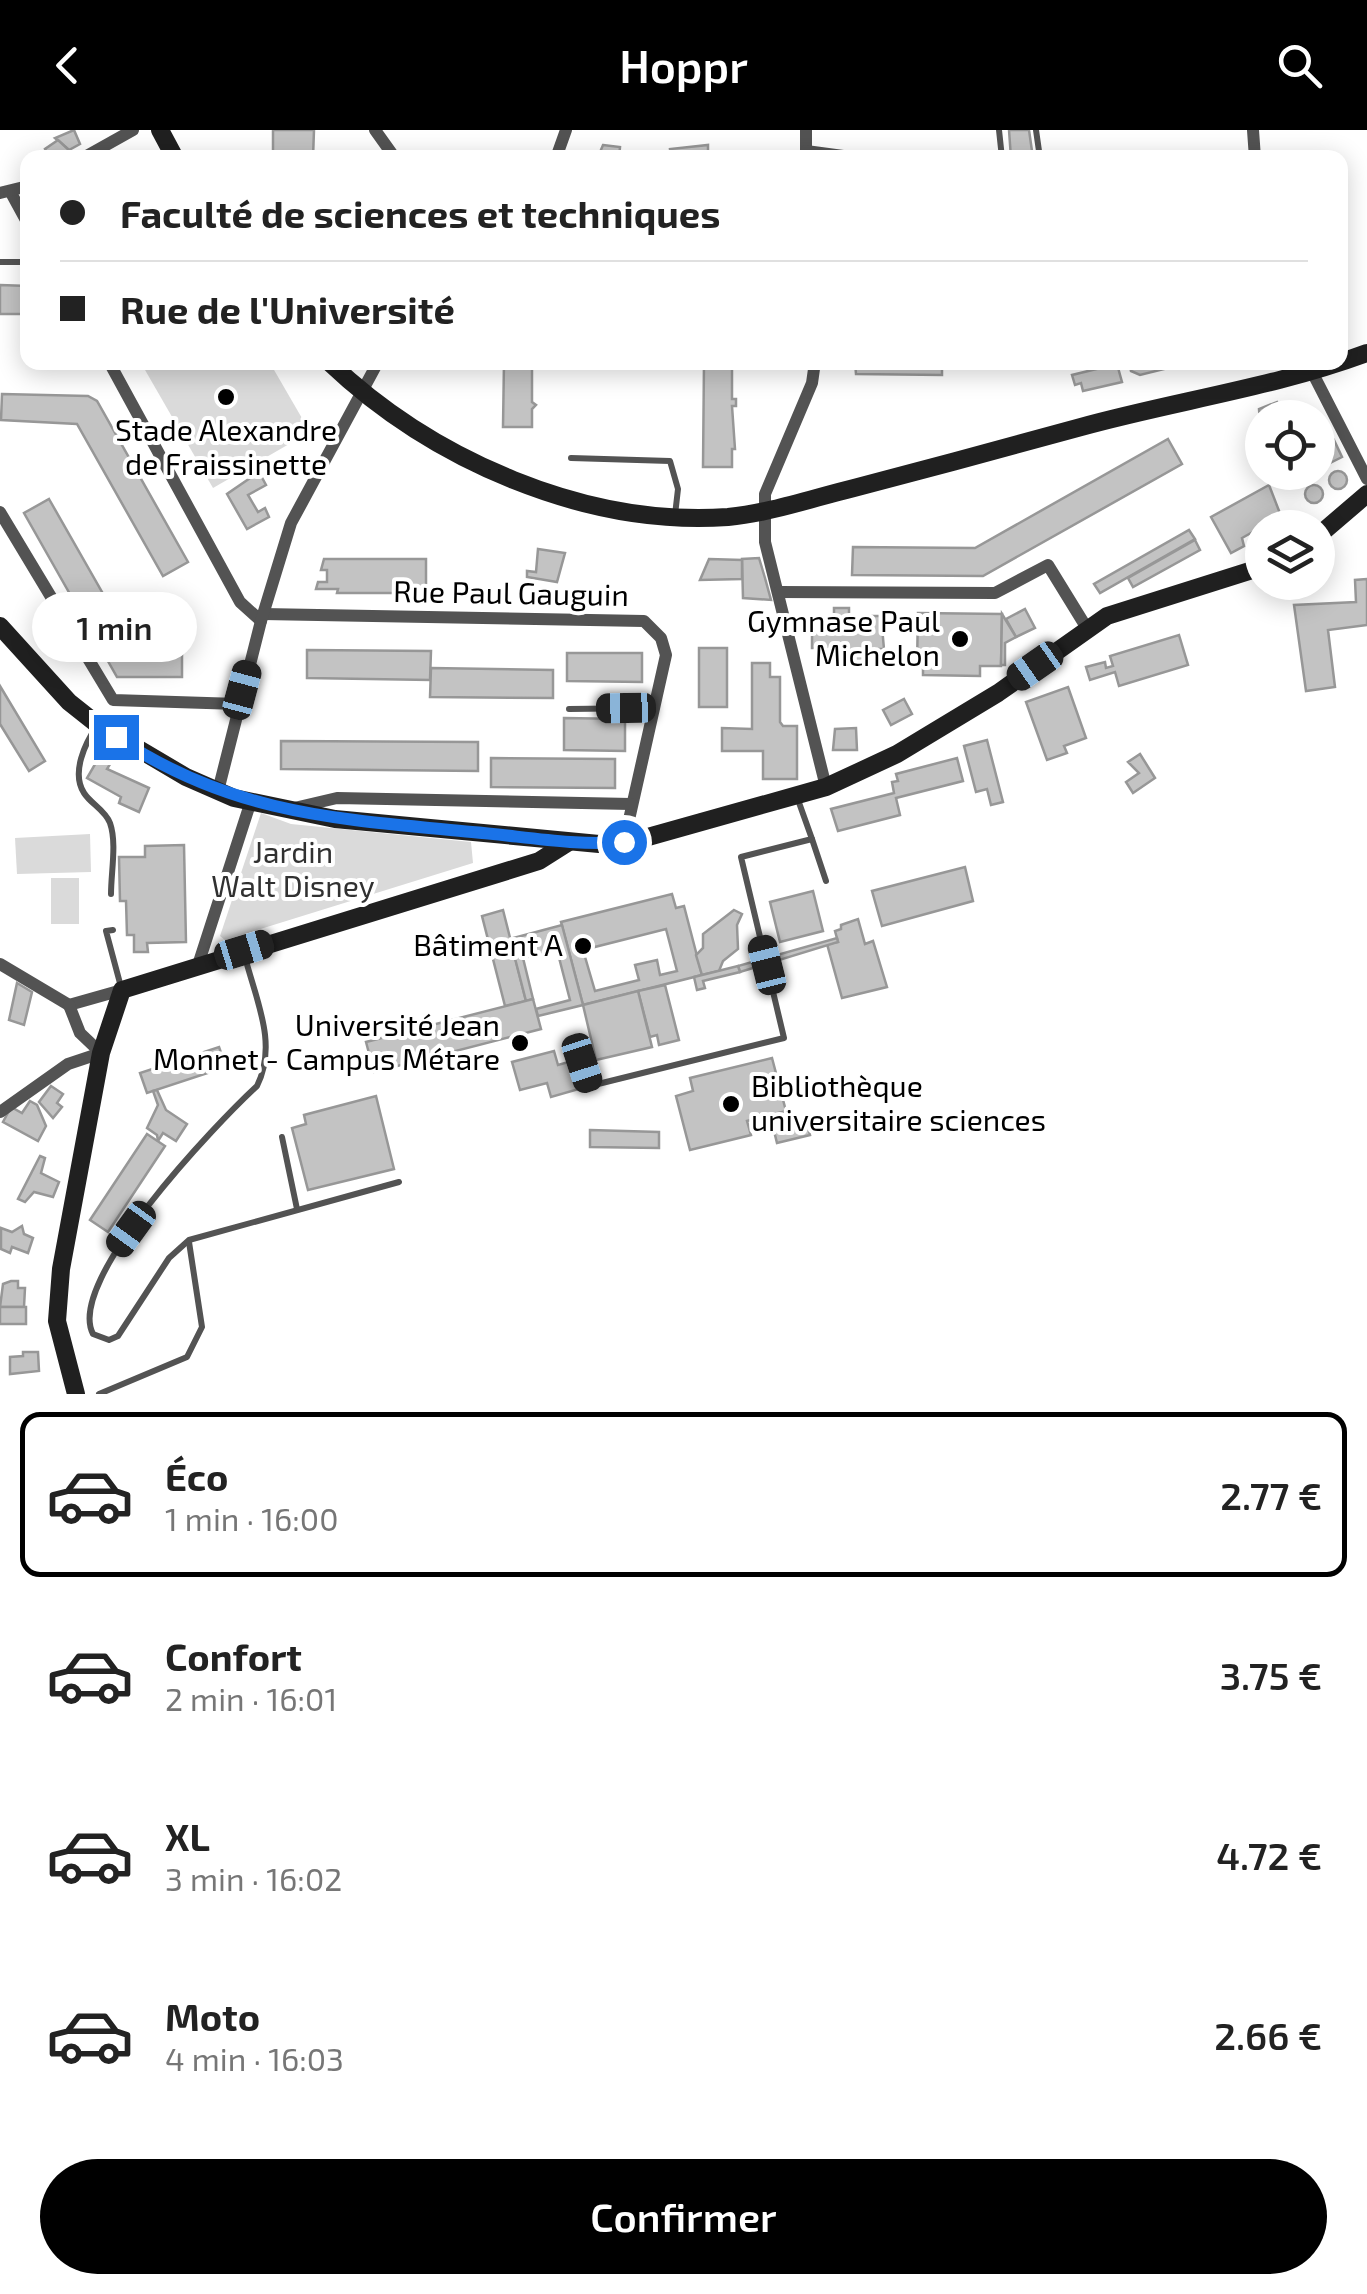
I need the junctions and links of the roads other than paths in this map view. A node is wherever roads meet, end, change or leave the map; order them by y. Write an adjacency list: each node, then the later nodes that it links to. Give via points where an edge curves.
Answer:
1 (133, 130): 2 (street)
2 (97, 150)
3 (5, 192): 4 (street)
4 (20, 213)
5 (114, 370): 21 (street, via 240,602)
6 (339, 370): 11 (street)
7 (374, 370): 11 (street)
8 (814, 370): 15 (street)
9 (1297, 370): 15 (street)
10 (1310, 370): 13 (street)
11 (365, 390): 17 (street, via 444,448 526,486); 21 (street, via 291,523)
12 (572, 458): 17 (lane, via 670,460 678,489)
13 (1367, 479)
14 (1367, 494): 18 (street)
15 (764, 510): 17 (street); 20 (street, via 764,542)
16 (0, 512): 24 (street, via 112,700)
17 (675, 516)
18 (1335, 521)
19 (1245, 573): 23 (street, via 1107,616)
20 (779, 592): 23 (street, via 995,593 1048,565); 28 (street)
21 (262, 618): 24 (street); 25 (street, Rue Paul Gauguin, via 644,621 661,638 666,655)
22 (0, 626): 27 (street, via 68,702)
23 (1088, 630): 28 (street, via 913,744)
24 (238, 704): 29 (street)
25 (654, 708): 26 (lane); 32 (street, Rue Paul Gauguin)
26 (568, 709)
27 (98, 725): 29 (street); 40 (lane, via 78,773 83,792 108,817)
28 (826, 787): 30 (street)
29 (218, 791): 31 (street)
30 (796, 796): 34 (lane); 37 (street)
31 (251, 800): 33 (street); 44 (street)
32 (631, 804): 33 (street, via 337,798); 37 (street, Rue Paul Gauguin)
33 (288, 809): 35 (street)
34 (812, 839): 39 (lane); 47 (lane, via 740,857 784,1038 590,1086)
35 (543, 840): 36 (street); 38 (street)
36 (569, 842): 37 (street); 38 (street, via 539,862)
37 (624, 842)
38 (516, 867): 42 (street)
39 (826, 880)
40 (111, 894)
41 (113, 930): 45 (lane, via 106,931)
42 (244, 950): 44 (street); 53 (lane, via 267,1042 263,1074 116,1250 90,1296 93,1334 118,1336 169,1258)
43 (0, 964): 46 (street)
44 (198, 965): 45 (street)
45 (122, 990): 46 (street); 48 (street)
46 (69, 1005): 48 (street, via 80,1032)
47 (575, 1039)
48 (101, 1052): 49 (street, via 68,1064); 54 (street, via 70,1201 57,1321)
49 (0, 1112)
50 (282, 1137): 52 (lane)
51 (399, 1182): 52 (lane)
52 (298, 1209): 53 (lane)
53 (189, 1240): 55 (lane, via 202,1327 187,1357)
54 (76, 1394)
55 (98, 1394)

